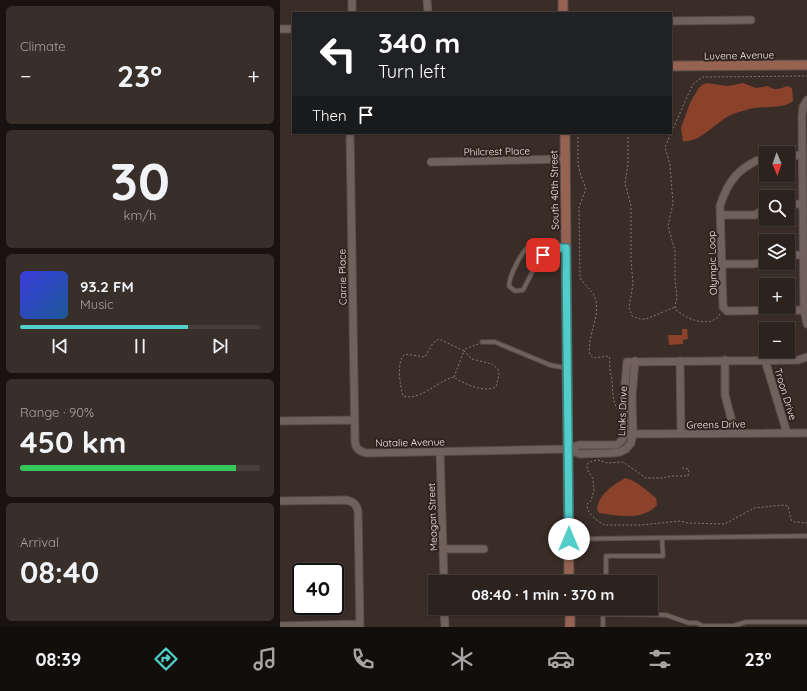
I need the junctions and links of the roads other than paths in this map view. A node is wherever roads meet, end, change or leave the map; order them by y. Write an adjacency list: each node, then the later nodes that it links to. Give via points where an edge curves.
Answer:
1 (352, 0): 4 (street)
2 (427, 0): 5 (street)
3 (563, 0): 6 (street)
4 (352, 12)
5 (428, 12)
6 (563, 12)
7 (751, 20): 8 (street)
8 (672, 21)
9 (280, 29): 10 (street)
10 (292, 29)
11 (807, 65): 12 (street, Luvene Avenue)
12 (672, 66)
13 (807, 100): 16 (street, via 802,116)
14 (350, 134): 40 (street, Carrie Place)
15 (565, 134): 18 (street, South 40th Street)
16 (802, 155): 17 (street); 22 (street)
17 (795, 156)
18 (565, 160): 20 (street, Philcrest Place); 26 (street, South 40th Street)
19 (759, 160): 24 (street, Olympic Loop, via 738,172 729,183 720,206)
20 (430, 162)
21 (795, 204): 22 (street)
22 (803, 204): 28 (street)
23 (759, 212): 24 (street, via 755,215)
24 (721, 215): 30 (street, Olympic Loop)
25 (554, 248): 25 (lane, via 553,243 532,244 525,248 510,277 509,286 515,291 523,290 540,259); 26 (lane)
26 (566, 248): 39 (street, South 40th Street)
27 (795, 255): 28 (street)
28 (803, 255): 31 (street)
29 (759, 262): 30 (street)
30 (722, 264): 31 (street, Olympic Loop, via 724,309 727,311)
31 (804, 310): 32 (street)
32 (807, 324)
33 (482, 342): 39 (lane, via 495,342 550,365)
34 (807, 356): 36 (street, via 798,360)
35 (725, 360): 36 (street); 38 (street); 42 (street, via 725,394)
36 (765, 360): 43 (street, Troon Drive)
37 (635, 361): 38 (street); 45 (street, Links Drive, via 627,362 624,396); 46 (street, Links Drive, via 632,396)
38 (680, 361): 47 (street)
39 (567, 368): 48 (street, South 40th Street)
40 (354, 420): 41 (street); 49 (street, Natalie Avenue, via 355,442 361,452)
41 (280, 422)
42 (735, 433): 43 (street, Greens Drive); 47 (street, Greens Drive)
43 (787, 433): 44 (street, Greens Drive)
44 (807, 433)
45 (625, 434): 46 (street, Greens Drive); 48 (street, Links Drive, via 616,445 579,445)
46 (633, 434): 47 (street, Greens Drive); 48 (street, Links Drive, via 626,449 620,452 580,454)
47 (681, 434)
48 (568, 450): 49 (street, Natalie Avenue); 53 (street, South 40th Street)
49 (440, 452): 54 (street, Meagan Street)
50 (280, 501): 64 (street, via 345,500 354,503 358,511)
51 (807, 536): 52 (lane)
52 (662, 538): 53 (lane); 58 (lane, via 663,556 606,556)
53 (569, 539): 57 (street, South 40th Street)
54 (444, 549): 55 (street); 56 (street, Meagan Street)
55 (484, 549)
56 (444, 575)
57 (569, 575)
58 (606, 575)
59 (444, 615): 67 (street)
60 (570, 615): 68 (street)
61 (604, 615): 69 (lane)
62 (658, 615): 70 (lane, via 697,623)
63 (807, 622): 66 (lane, via 746,622)
64 (360, 625): 65 (street)
65 (280, 626)
66 (722, 626): 70 (lane)
67 (445, 627)
68 (570, 627)
69 (603, 627)
70 (704, 627)

